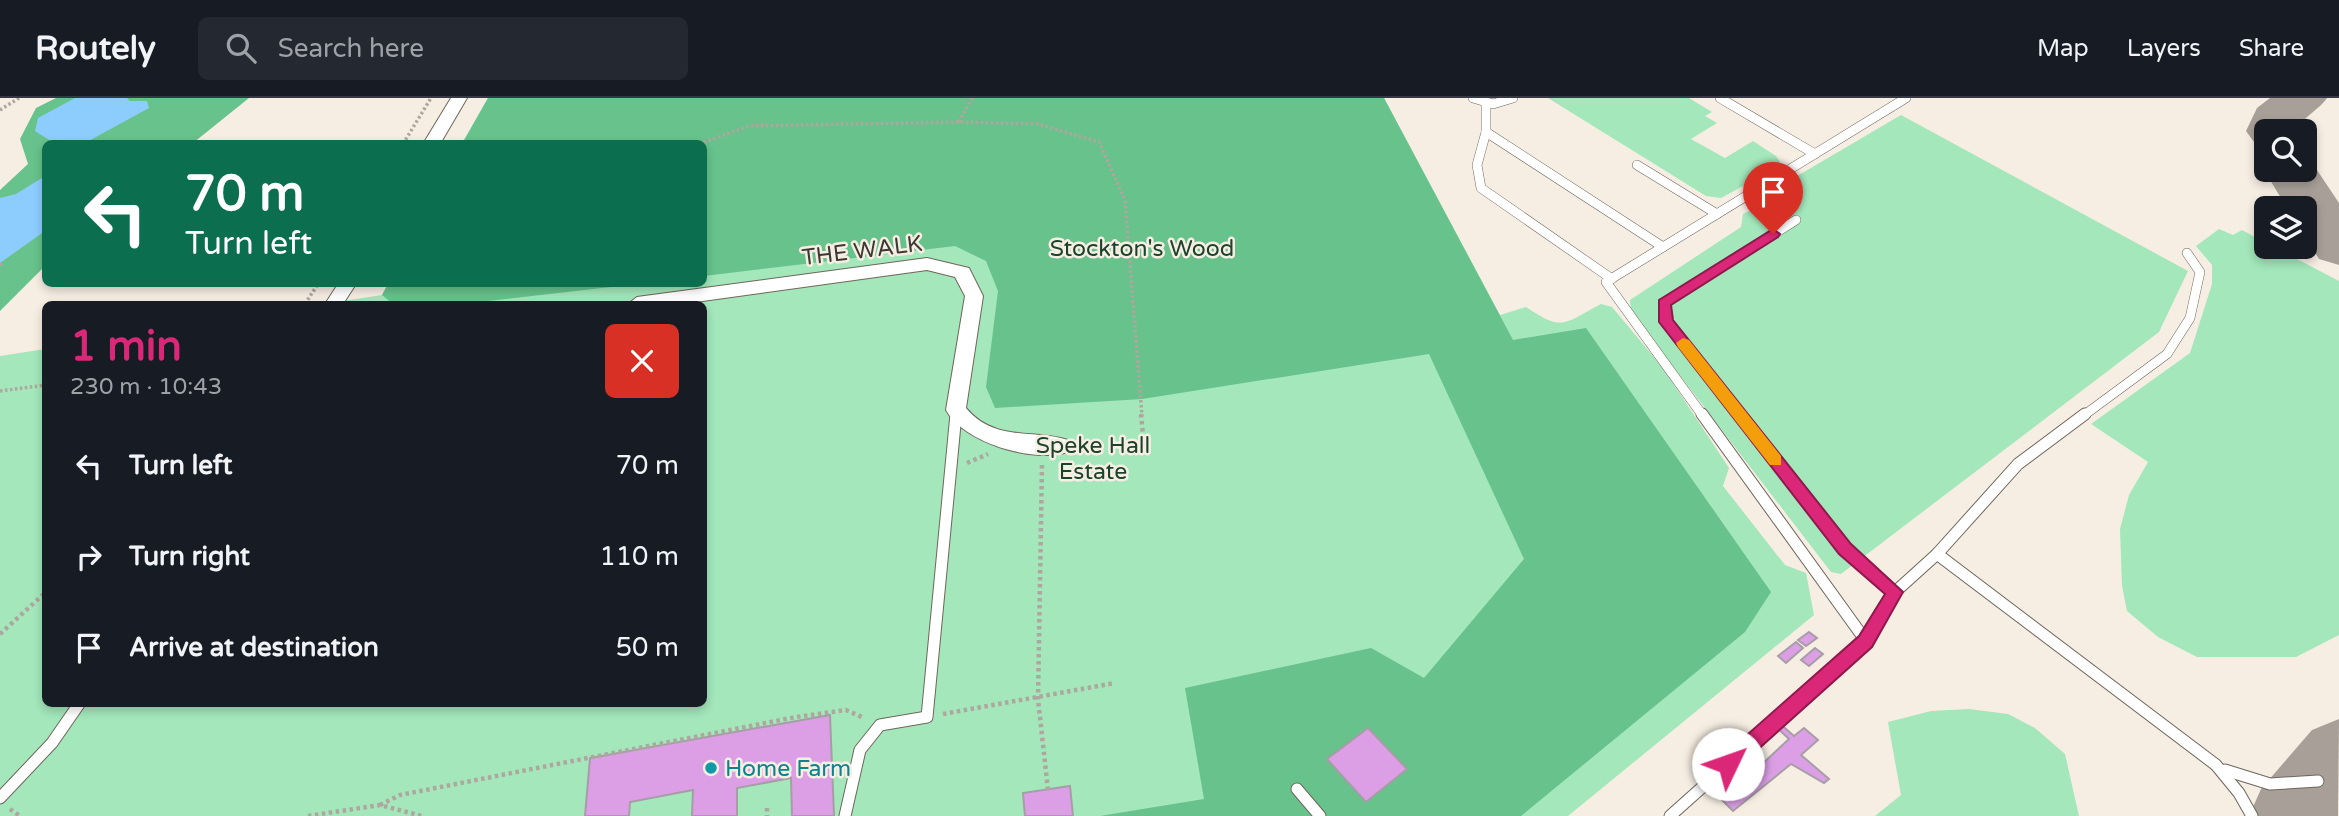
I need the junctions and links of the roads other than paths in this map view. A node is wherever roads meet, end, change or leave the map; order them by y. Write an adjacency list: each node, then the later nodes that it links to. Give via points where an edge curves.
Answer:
1 (459, 98): 8 (street)
2 (1473, 98): 6 (lane)
3 (1720, 98): 9 (lane)
4 (1906, 98): 9 (lane)
5 (1513, 101): 6 (lane)
6 (1486, 103): 7 (lane)
7 (1486, 132): 13 (lane); 15 (lane, via 1477,165 1481,188)
8 (434, 140)
9 (1815, 154): 11 (lane)
10 (1637, 165): 11 (lane)
11 (1717, 214): 13 (lane)
12 (1796, 220): 20 (lane, via 1664,303 1666,322 1845,549)
13 (1663, 247): 15 (lane)
14 (2187, 253): 19 (lane, via 2200,272 2190,318 2167,354 2018,464)
15 (1612, 279): 21 (lane, via 1606,282)
16 (658, 301): 17 (street, THE WALK, via 927,264 962,272 974,296)
17 (956, 410): 18 (street, via 963,422 980,432); 27 (lane, via 928,717 880,725 860,750)
18 (1051, 446)
19 (1937, 554): 20 (lane); 23 (lane)
20 (1895, 592): 21 (lane)
21 (1866, 641): 29 (lane)
22 (77, 707): 26 (lane, via 52,743)
23 (2216, 765): 24 (lane, via 2266,784); 30 (lane)
24 (2318, 781)
25 (1297, 789): 28 (lane)
26 (0, 798)
27 (845, 816)
28 (1320, 816)
29 (1670, 816)
30 (2252, 816)

